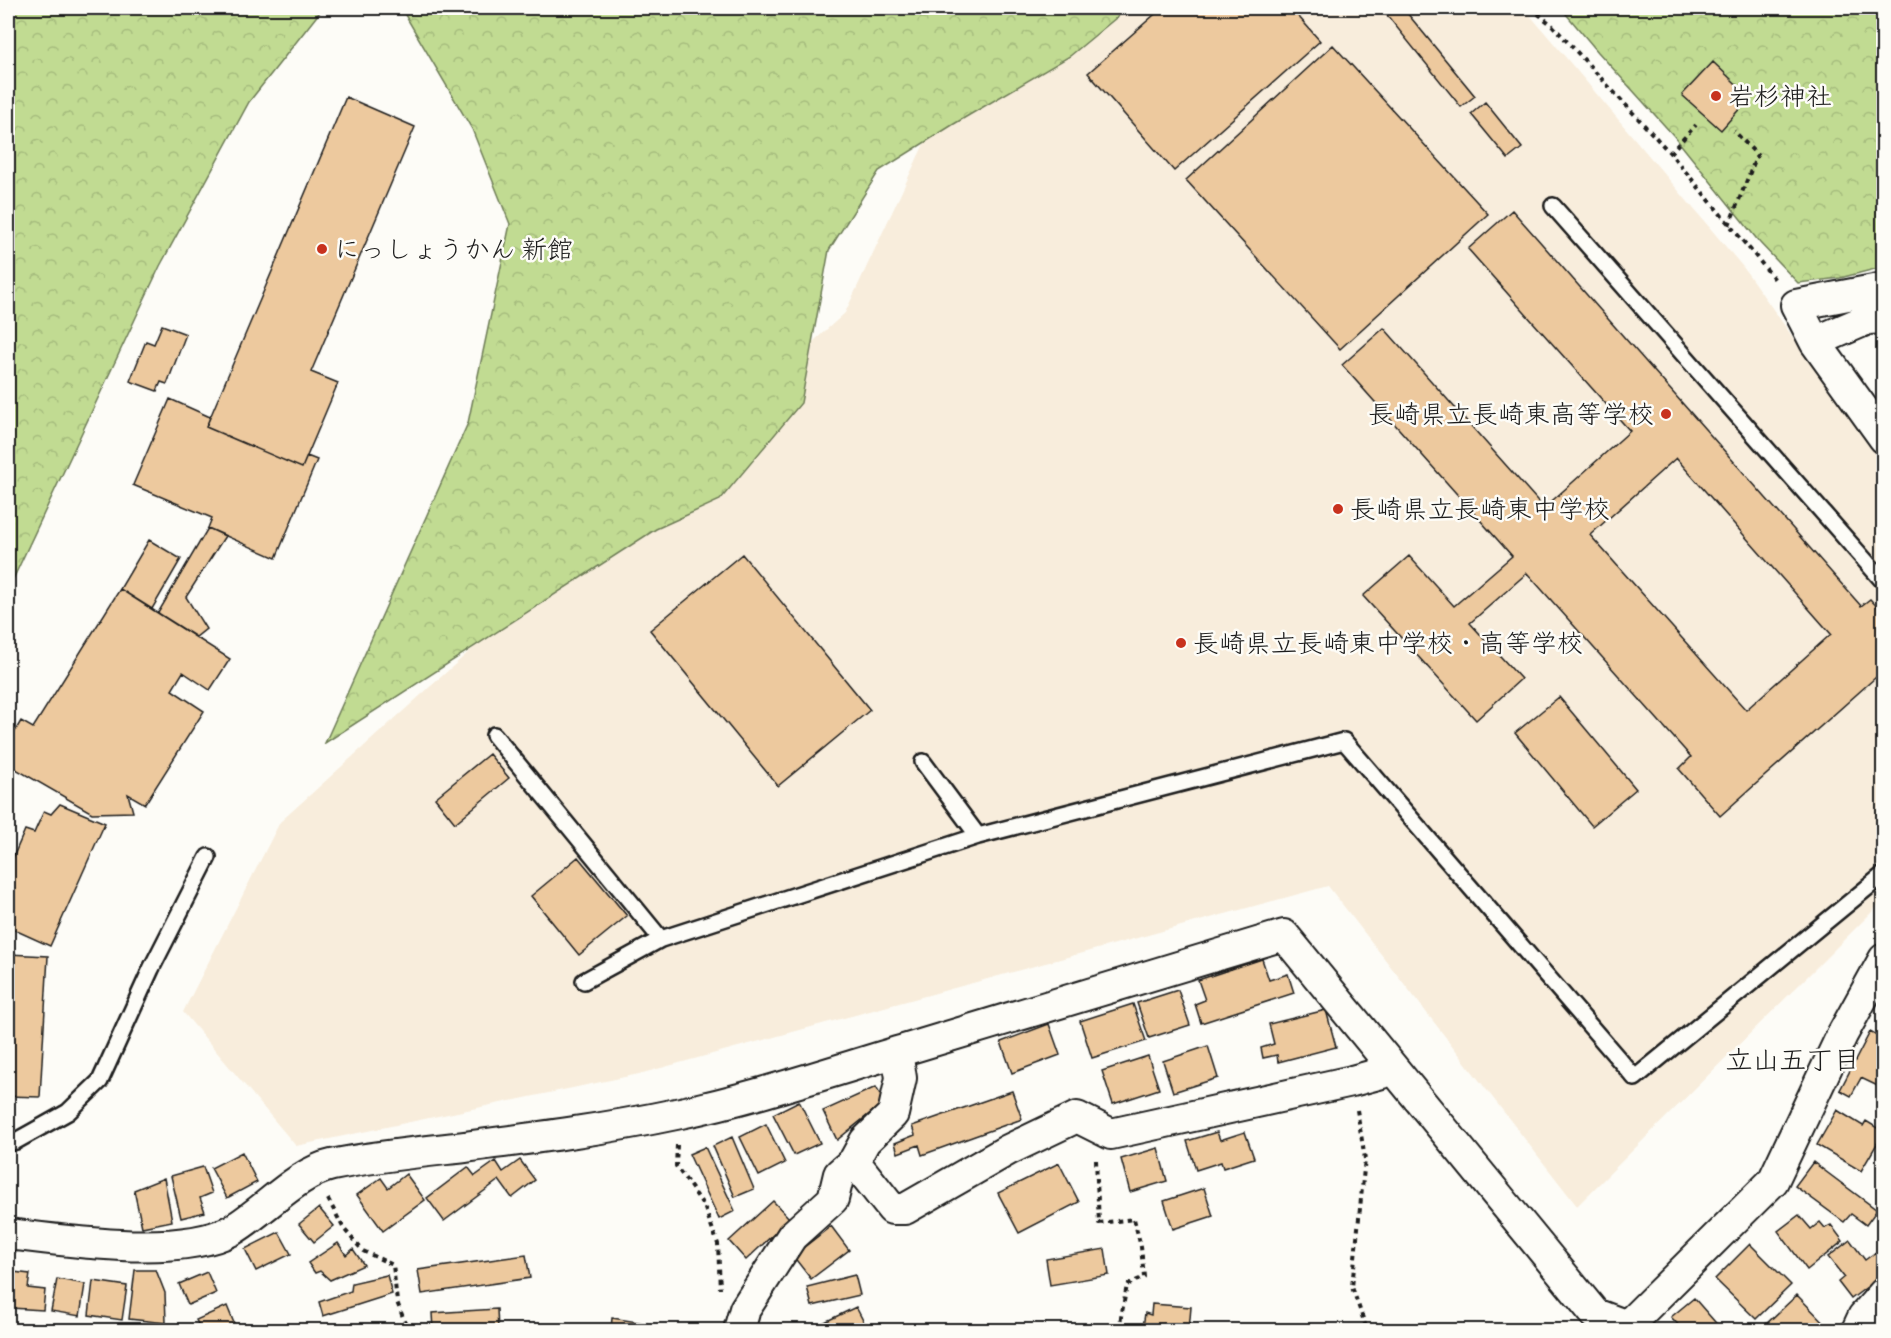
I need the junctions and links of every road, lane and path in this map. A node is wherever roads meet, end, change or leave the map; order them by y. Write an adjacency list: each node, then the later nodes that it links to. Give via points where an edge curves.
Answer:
1 (1532, 8): 4 (path)
2 (1696, 125): 4 (path)
3 (1734, 131): 6 (path, via 1757,155)
4 (1670, 153): 6 (path)
5 (1553, 206): 12 (lane)
6 (1729, 225): 8 (path)
7 (1884, 288): 8 (street)
8 (1796, 305): 10 (street)
9 (1884, 318): 10 (street, via 1868,319)
10 (1815, 342): 11 (street)
11 (1884, 438)
12 (1884, 582)
13 (494, 735): 18 (lane)
14 (923, 762): 15 (lane)
15 (978, 836): 17 (lane, via 1344,741 1635,1078); 18 (lane)
16 (208, 857): 26 (lane, via 100,1081 68,1112)
17 (1884, 874)
18 (661, 939): 20 (lane)
19 (1884, 959): 22 (street, via 1842,1035 1773,1181 1627,1326 1595,1314)
20 (584, 981)
21 (897, 1052): 22 (street, via 1284,935); 24 (street, via 786,1087); 27 (street, via 901,1078 893,1114 866,1141)
22 (1393, 1070): 23 (street)
23 (1352, 1081): 25 (street, via 1111,1134); 35 (path, via 1365,1159 1352,1287)
24 (678, 1114): 28 (street, via 482,1145 355,1160 326,1166); 31 (path, via 676,1166 704,1206 718,1244)
25 (1094, 1125): 27 (street, via 1077,1118 1008,1150 905,1209 892,1209); 34 (path, via 1100,1223 1134,1219 1141,1247 1144,1278 1127,1285)
26 (8, 1143)
27 (854, 1161): 33 (street, via 839,1174 833,1198 792,1236 746,1309)
28 (292, 1187): 29 (street, via 232,1230 197,1241 123,1245); 32 (path, via 301,1203 327,1197 344,1229 363,1251 393,1265 397,1302)
29 (8, 1234)
30 (1884, 1293): 36 (street)
31 (720, 1295)
32 (408, 1330)
33 (739, 1330)
34 (1121, 1330)
35 (1367, 1330)
36 (1857, 1330)

